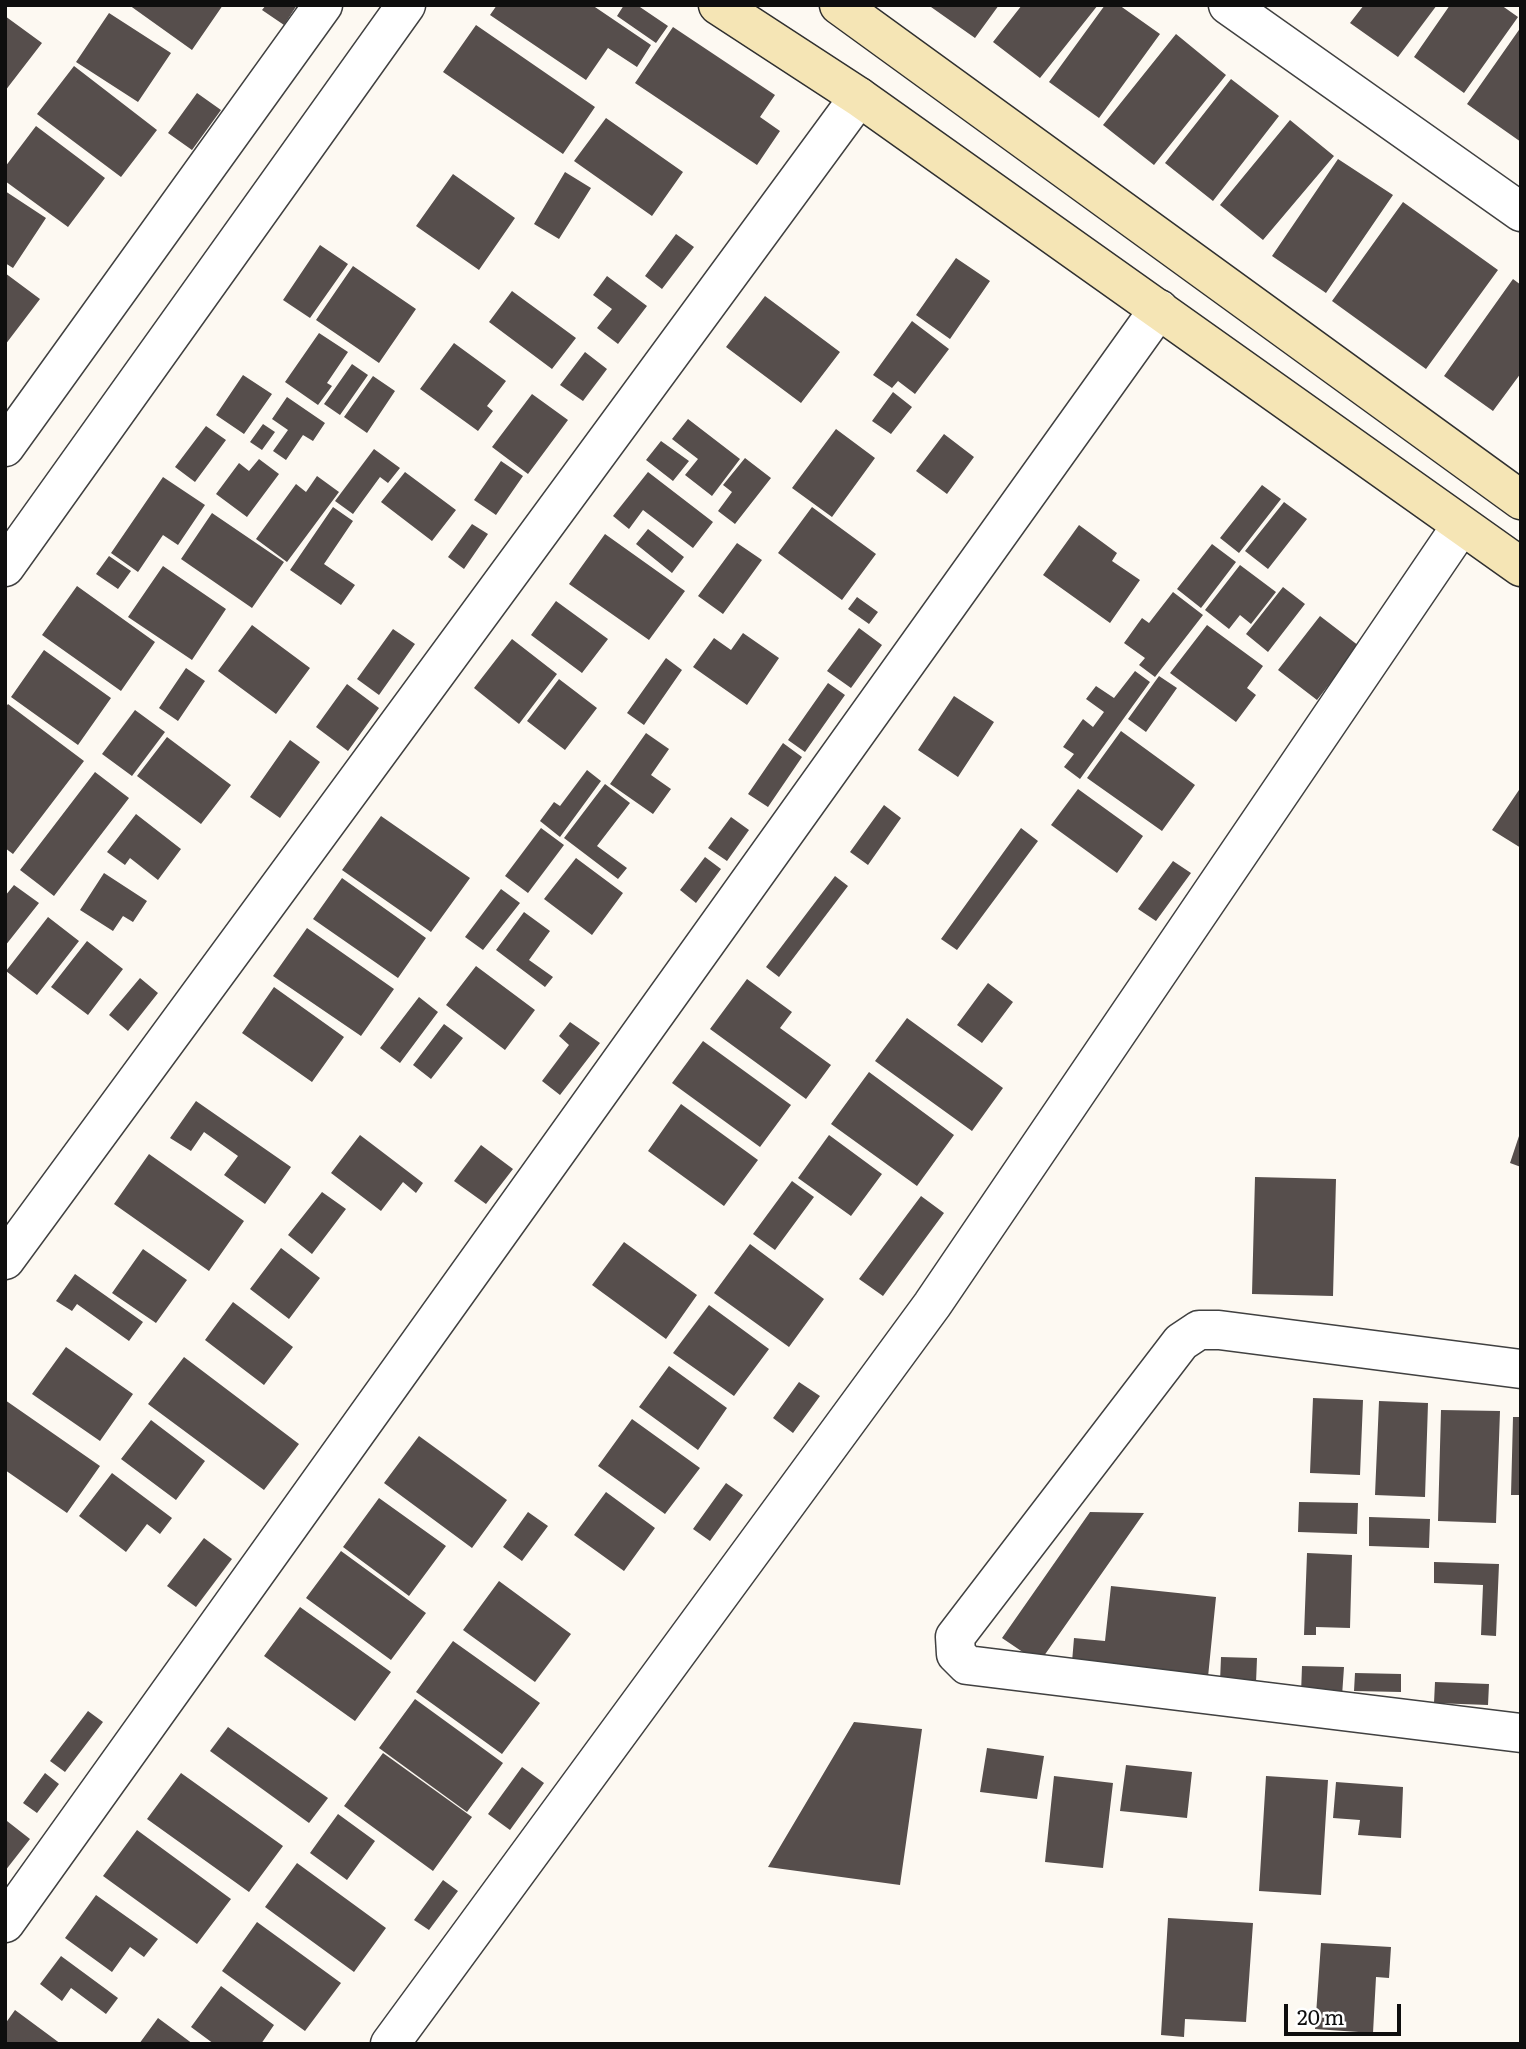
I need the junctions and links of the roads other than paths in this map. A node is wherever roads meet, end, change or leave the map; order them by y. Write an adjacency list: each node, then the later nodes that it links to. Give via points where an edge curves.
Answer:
1 (323, 5): 9 (street)
2 (406, 5): 12 (street)
3 (718, 5): 6 (street)
4 (839, 5): 10 (street)
5 (1228, 5): 7 (street)
6 (859, 97): 8 (street); 14 (street)
7 (1521, 212)
8 (1159, 309): 11 (street); 17 (street)
9 (5, 447)
10 (1521, 500)
11 (1461, 526): 13 (street); 18 (street, via 932,1305)
12 (5, 567)
13 (1521, 567)
14 (5, 1260)
15 (1521, 1369): 16 (street, via 1199,1330 1181,1342 955,1637 956,1654 967,1665)
16 (1521, 1733)
17 (5, 1923)
18 (390, 2044)

